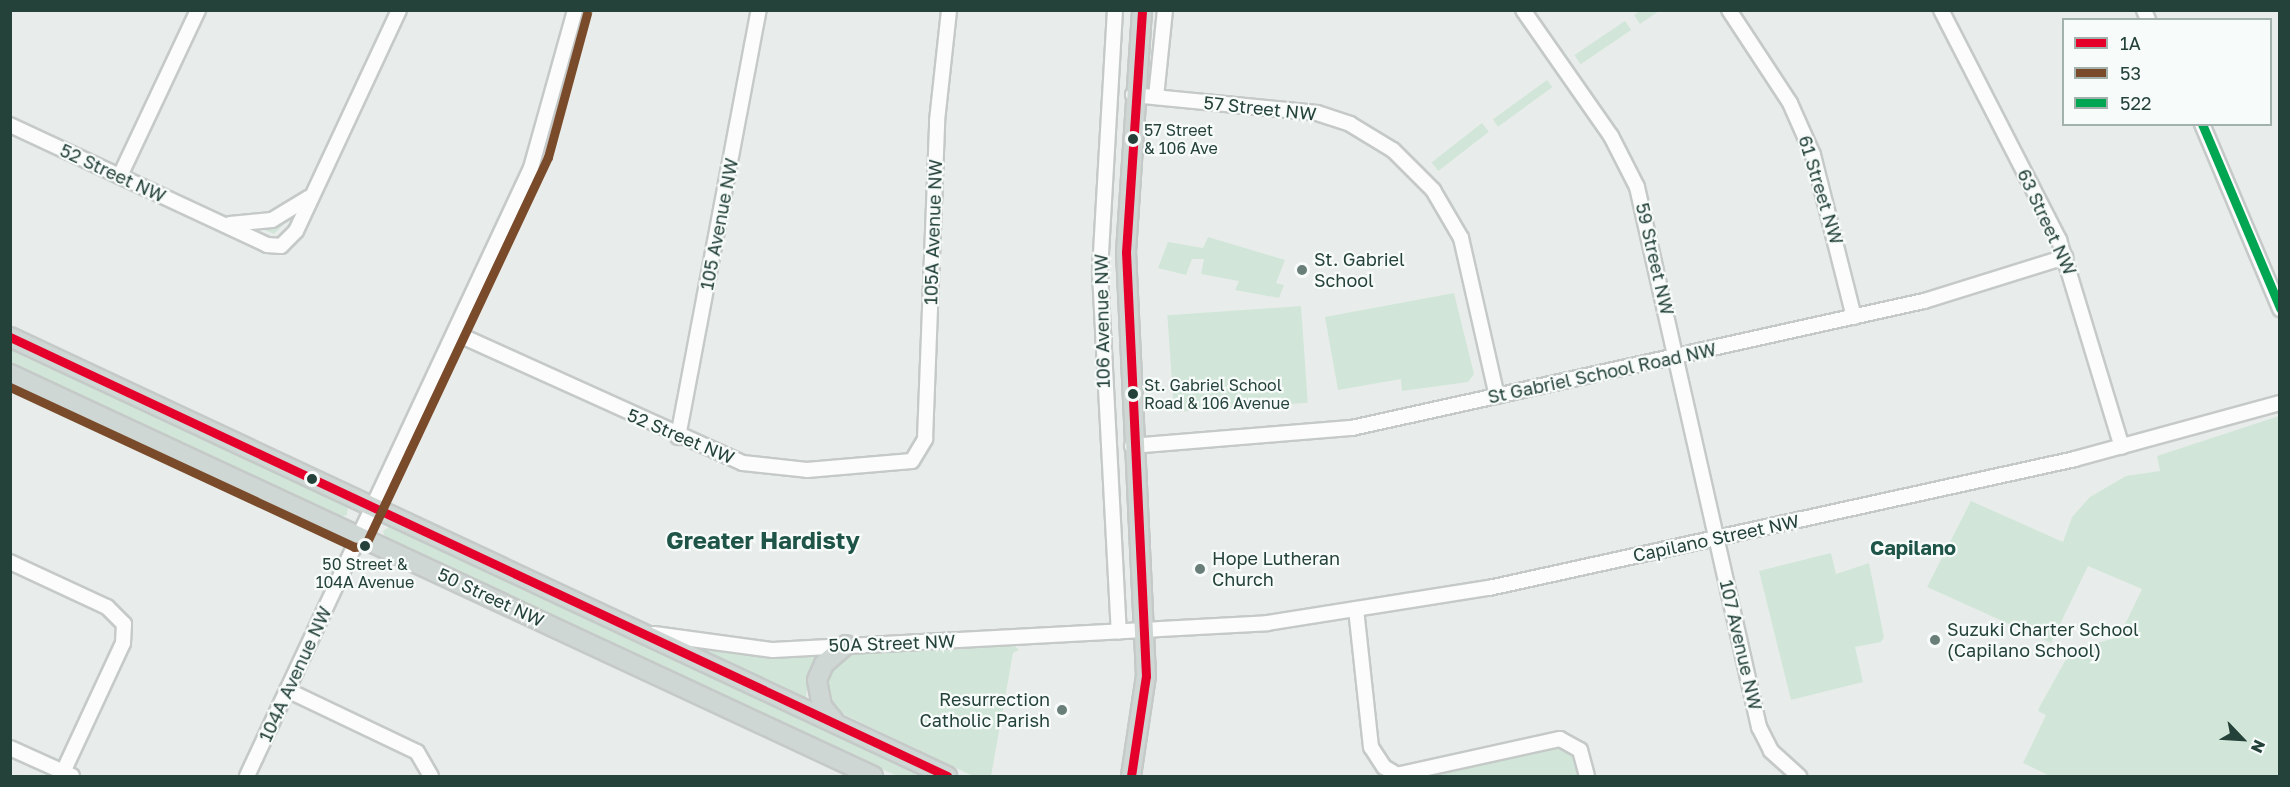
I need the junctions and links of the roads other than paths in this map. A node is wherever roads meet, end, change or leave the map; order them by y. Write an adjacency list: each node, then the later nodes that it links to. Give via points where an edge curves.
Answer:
1 (198, 10): 16 (street)
2 (399, 10): 17 (street)
3 (575, 10): 23 (street, 104A Avenue NW, via 537,152)
4 (759, 10): 29 (street, 105 Avenue NW)
5 (949, 10): 32 (street, 105A Avenue NW, via 938,105 926,439)
6 (1115, 10): 40 (street, 106 Avenue NW, via 1100,273)
7 (1142, 10): 12 (main road, 106 Avenue NW)
8 (1165, 10): 13 (street)
9 (1523, 10): 25 (street, 59 Street NW, via 1624,158 1646,216)
10 (1729, 10): 22 (street, 61 Street NW, via 1790,103 1813,154)
11 (1941, 10): 19 (street, 63 Street NW)
12 (1133, 95): 13 (street, 57 Street NW); 30 (main road, 106 Avenue NW, via 1126,252)
13 (1156, 97): 27 (street, 57 Street NW, via 1317,113 1364,132 1407,162 1433,190 1461,238)
14 (10, 125): 16 (street, 52 Street NW)
15 (2203, 126): 20 (street)
16 (120, 176): 18 (street, 52 Street NW)
17 (314, 192): 18 (street, 52 Street NW, via 272,220 242,225); 18 (street, 52 Street NW, via 296,231 281,246 267,245)
18 (216, 221)
19 (2065, 257): 22 (street, St Gabriel School Road NW, via 1975,287); 31 (street, 63 Street NW)
20 (2274, 278): 21 (street)
21 (2280, 309)
22 (1854, 318): 25 (street, St Gabriel School Road NW)
23 (454, 333): 29 (street, 52 Street NW); 33 (street, 104A Avenue NW)
24 (10, 337): 33 (main road, 50 Street NW)
25 (1678, 356): 27 (street, St Gabriel School Road NW); 35 (street, 59 Street NW)
26 (10, 374): 34 (main road, 50 Street NW)
27 (1497, 396): 30 (street, St Gabriel School Road NW, via 1323,433)
28 (2280, 403): 31 (street, Capilano Street NW)
29 (678, 437): 32 (street, 52 Street NW, via 731,459 785,470 898,465)
30 (1132, 446): 38 (main road, 106 Avenue NW)
31 (2122, 447): 35 (street, Capilano Street NW)
32 (920, 454)
33 (373, 506): 34 (street, 104A Avenue NW); 39 (main road, 50 Street NW)
34 (359, 536): 42 (street, 104A Avenue NW); 49 (main road, 50 Street NW)
35 (1716, 538): 37 (street, Capilano Street NW, via 1480,589); 53 (street, 107 Avenue NW, via 1759,727 1771,751)
36 (10, 562): 46 (street, via 107,607 124,624 123,643)
37 (1356, 609): 38 (street, Capilano Street NW, via 1258,624); 47 (street, via 1371,747)
38 (1144, 630): 40 (street, 50A Street NW); 51 (main road, 106 Avenue NW, via 1145,700)
39 (641, 631): 41 (street, 50A Street NW, via 732,648); 43 (main road, 50 Street NW)
40 (1119, 631): 41 (street, 50A Street NW)
41 (846, 645): 43 (main road, via 824,664 817,680 822,706)
42 (287, 690): 45 (street, via 417,752); 48 (street, 104A Avenue NW)
43 (835, 723): 50 (main road, 50 Street NW)
44 (10, 748): 46 (street)
45 (430, 772)
46 (67, 774)
47 (1397, 776): 52 (street, via 1560,739 1577,746)
48 (247, 777)
49 (873, 777)
50 (947, 777)
51 (1131, 777)
52 (1587, 777)
53 (1799, 777)

